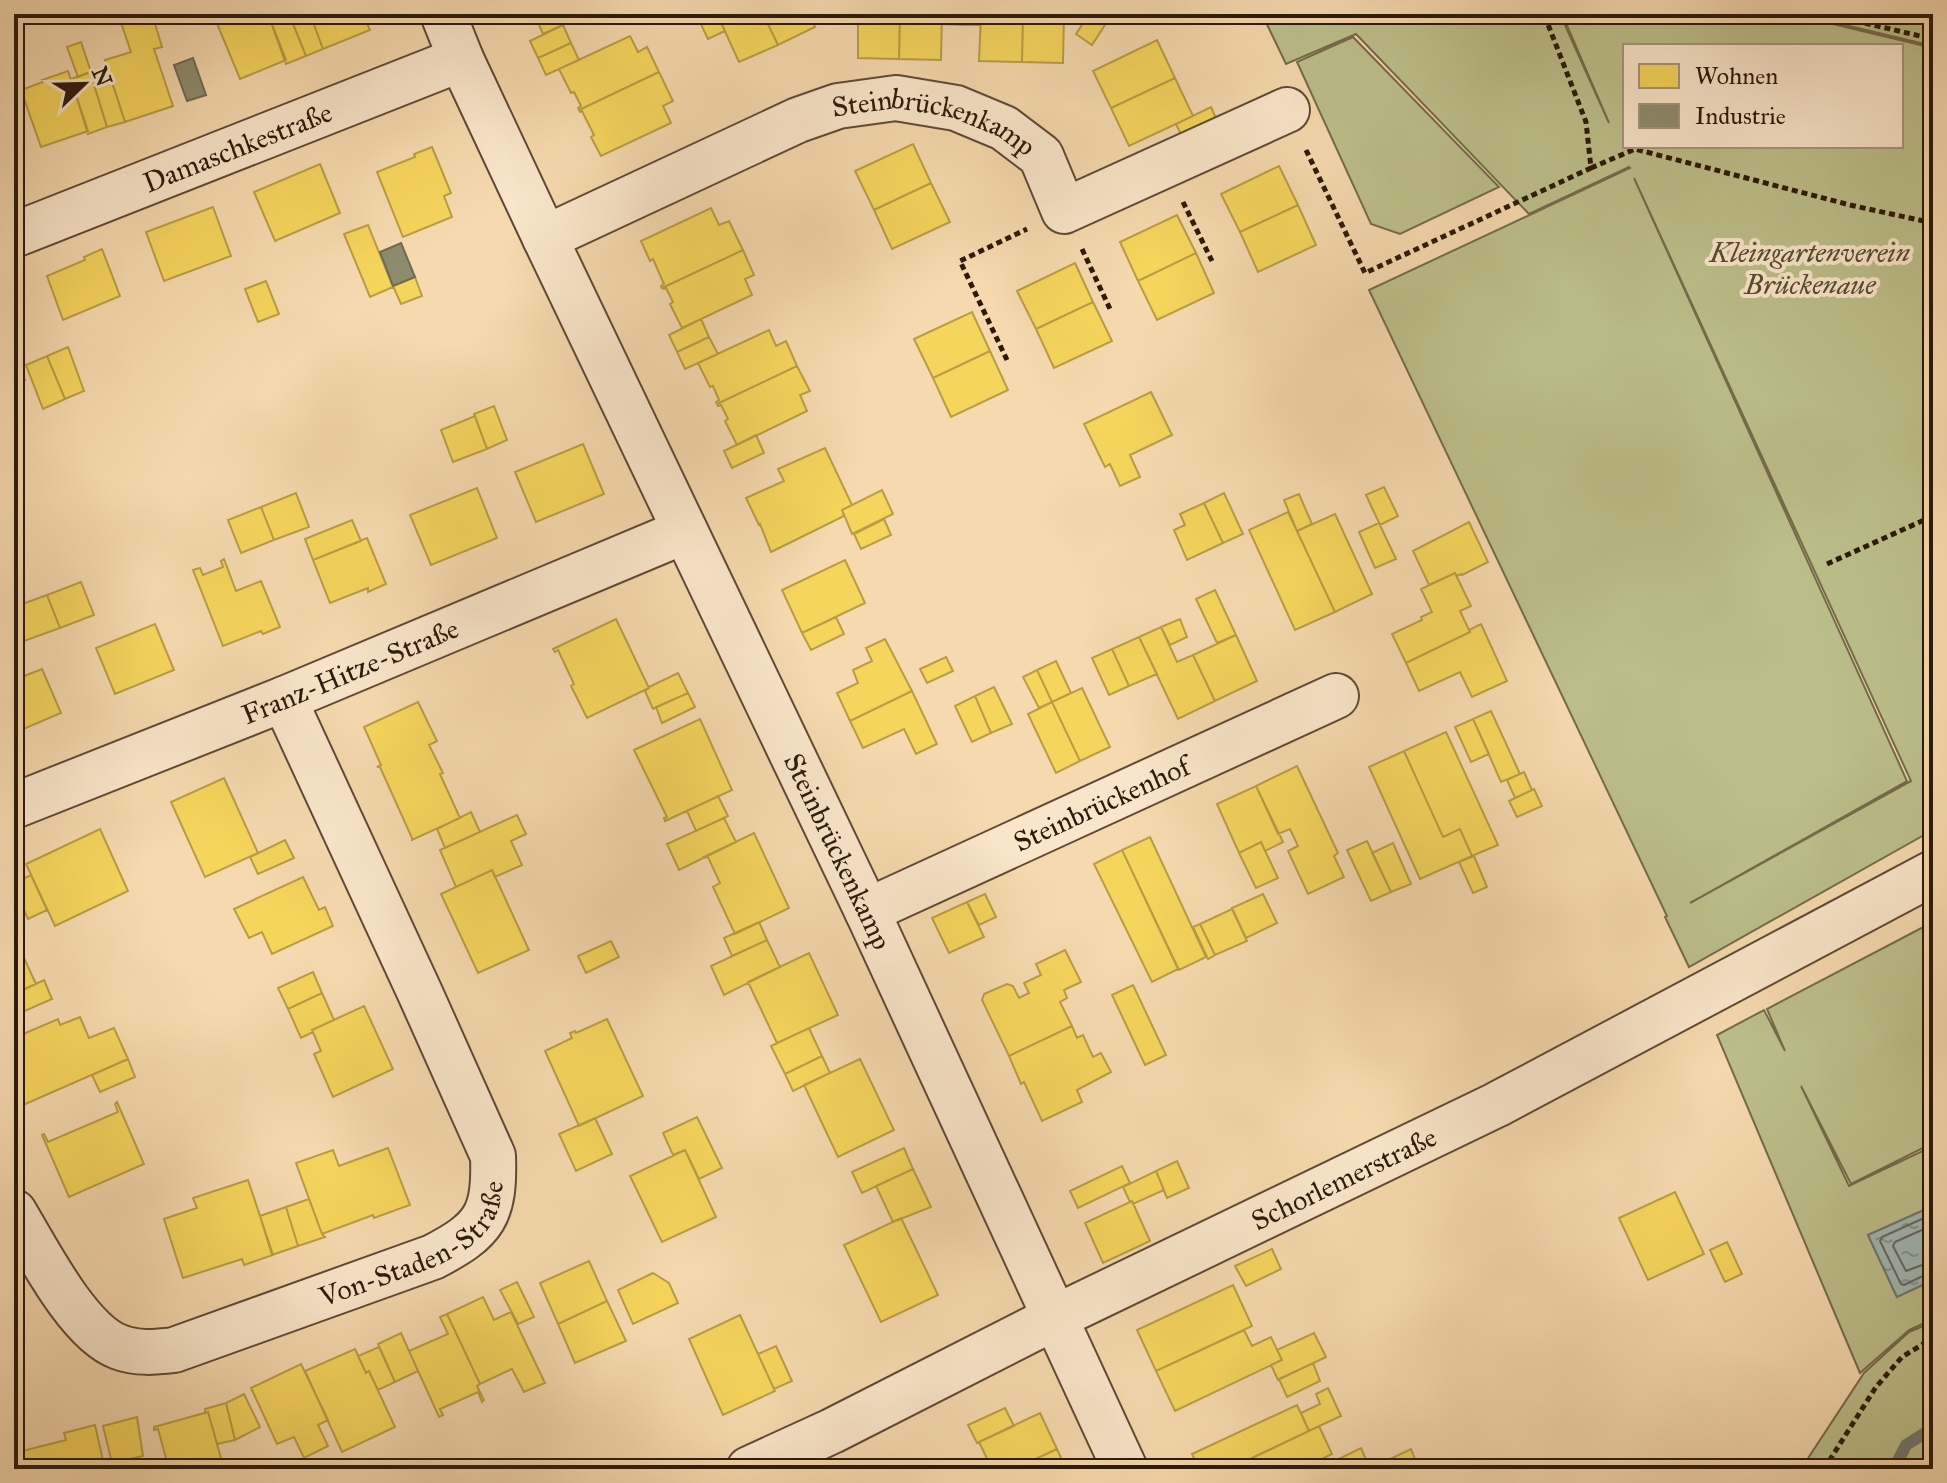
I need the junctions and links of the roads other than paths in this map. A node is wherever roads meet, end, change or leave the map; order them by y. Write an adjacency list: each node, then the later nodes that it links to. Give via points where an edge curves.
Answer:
1 (443, 14): 2 (street, Steinbrückenkamp)
2 (461, 59): 4 (street, Damaschkestraße); 5 (street, Steinbrückenkamp)
3 (1287, 110): 5 (street, Steinbrückenkamp, via 1064,211 1041,156 1004,128 956,108 896,98 838,106)
4 (14, 235)
5 (545, 238): 6 (street, Steinbrückenkamp)
6 (685, 531): 8 (street, Franz-Hitze-Straße); 11 (street, Steinbrückenkamp)
7 (1336, 696): 11 (street, Steinbrückenhof)
8 (284, 699): 9 (street, Franz-Hitze-Straße); 12 (street, Von-Staden-Straße, via 493,1156 491,1201 484,1219 472,1233 433,1257 174,1350 146,1353 118,1347 95,1334)
9 (14, 806)
10 (1933, 873): 13 (street, Schorlemerstraße, via 1496,1105)
11 (867, 911): 13 (street, Steinbrückenkamp)
12 (14, 1212)
13 (1056, 1317): 14 (street, Schorlemerstraße); 15 (street, Steinbrückenkamp)
14 (749, 1469)
15 (1125, 1469)

